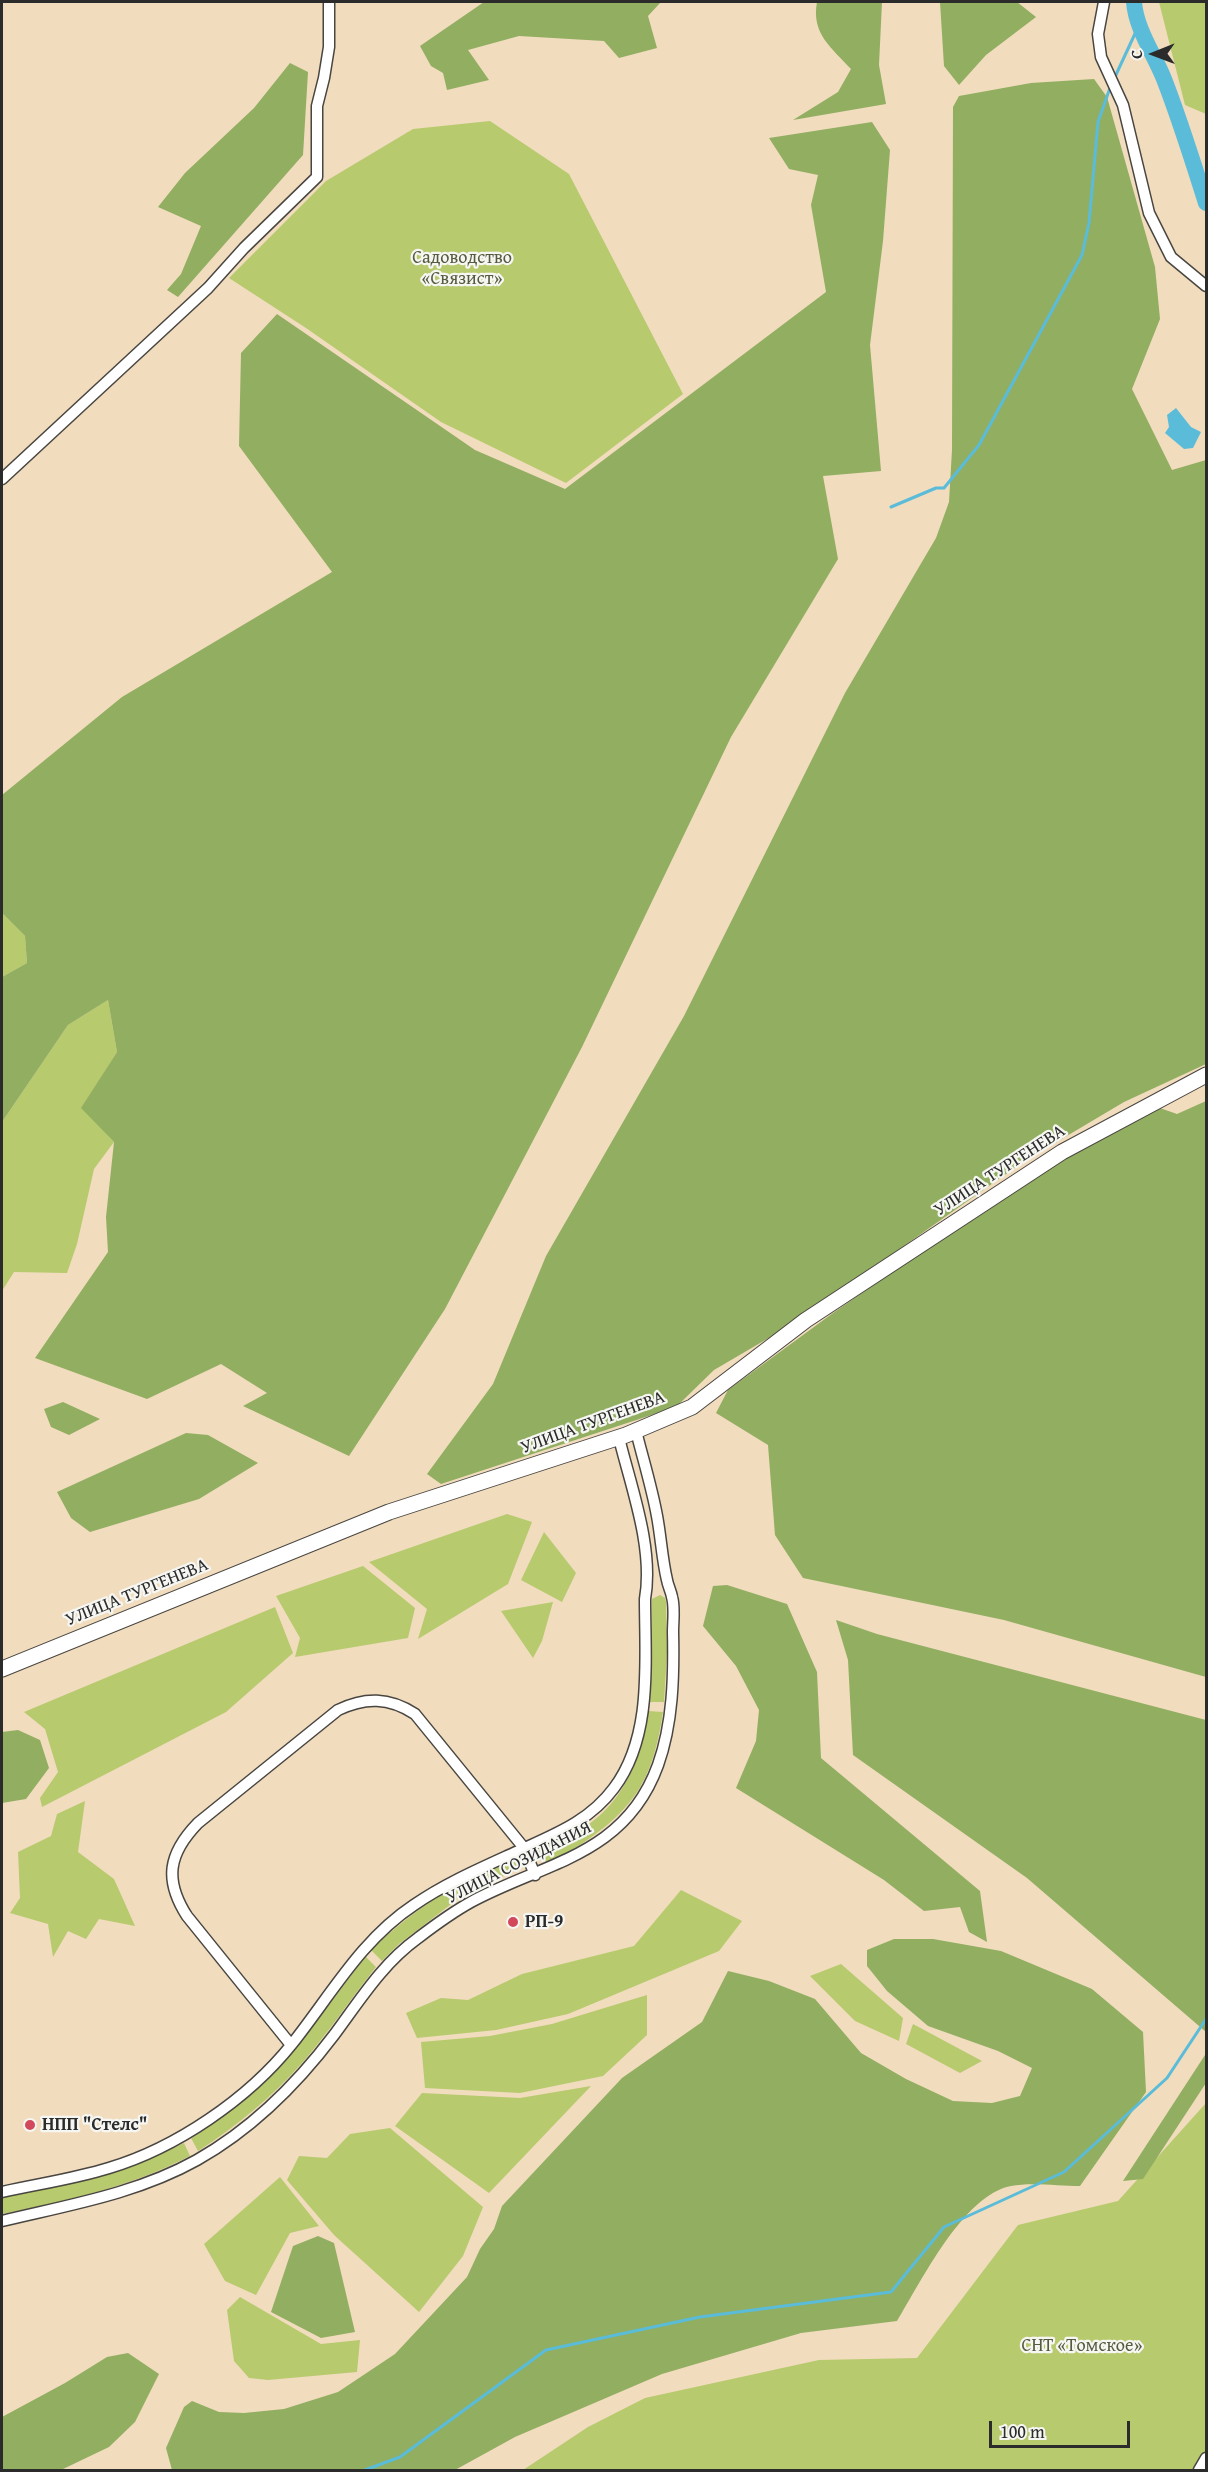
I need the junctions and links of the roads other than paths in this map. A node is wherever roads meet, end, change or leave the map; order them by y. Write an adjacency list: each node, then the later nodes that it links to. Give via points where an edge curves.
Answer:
1 (329, 2): 4 (street, via 329,47 317,106 317,177 208,288)
2 (1104, 2): 3 (street, via 1098,34 1101,57 1123,105 1149,213 1171,256)
3 (1206, 286)
4 (2, 479)
5 (1206, 1075): 6 (street, УЛИЦА ТУРГЕНЕВА, via 1062,1152 806,1320 692,1407)
6 (636, 1431): 7 (street, УЛИЦА ТУРГЕНЕВА); 8 (street, УЛИЦА СОЗИДАНИЯ, via 657,1512)
7 (619, 1437): 9 (street, УЛИЦА СОЗИДАНИЯ, via 647,1558); 10 (street, УЛИЦА ТУРГЕНЕВА, via 389,1512)
8 (672, 1595): 9 (street, via 657,1588); 12 (street, УЛИЦА СОЗИДАНИЯ, via 671,1709 650,1784 640,1802 609,1835)
9 (645, 1599): 11 (street, УЛИЦА СОЗИДАНИЯ, via 643,1706 632,1757 615,1787 589,1816)
10 (2, 1669)
11 (524, 1848): 12 (street); 13 (street, УЛИЦА СОЗИДАНИЯ, via 442,1888 386,1927 363,1948); 13 (street, via 423,1722 405,1708 384,1700 363,1701 338,1710 198,1823 175,1854 171,1873 177,1900)
12 (535, 1875): 15 (street, УЛИЦА СОЗИДАНИЯ, via 472,1902 406,1946 382,1968 333,2036 283,2093 240,2132 198,2160 149,2183 94,2201)
13 (291, 2045): 14 (street, УЛИЦА СОЗИДАНИЯ, via 222,2110 183,2135 111,2167)
14 (2, 2192)
15 (2, 2221)
16 (1206, 2457): 17 (street)
17 (1199, 2470)

